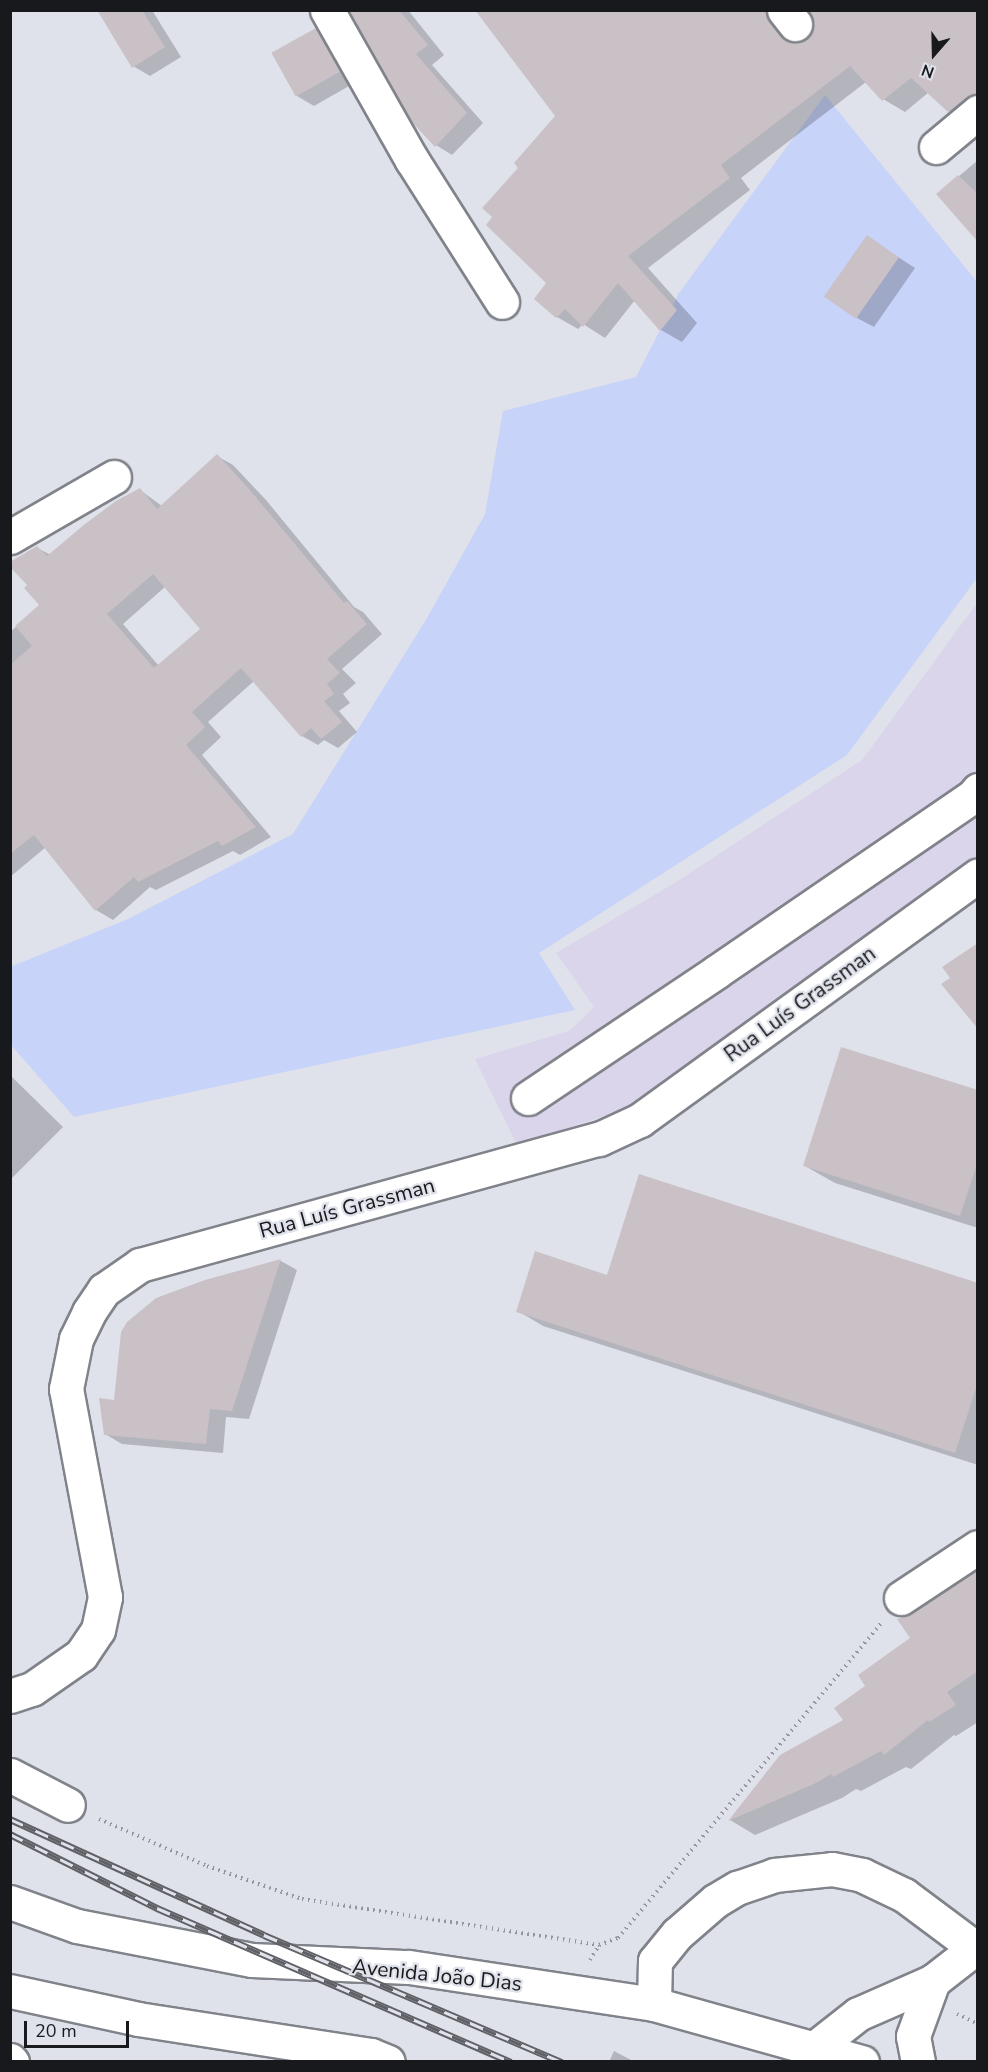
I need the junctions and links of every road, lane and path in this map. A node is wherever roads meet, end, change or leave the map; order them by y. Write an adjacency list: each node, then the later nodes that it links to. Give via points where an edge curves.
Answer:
1 (327, 10): 4 (street, via 412,160)
2 (978, 112): 3 (street)
3 (936, 147)
4 (502, 302)
5 (114, 477): 6 (street)
6 (10, 537)
7 (976, 796): 9 (street)
8 (978, 875): 12 (street, Rua Luís Grassman, via 640,1120 599,1139 140,1265 104,1290 76,1339 66,1389 105,1597 98,1630 81,1655 32,1689)
9 (528, 1098)
10 (978, 1547): 11 (street)
11 (901, 1598): 14 (path, via 618,1938 599,1946 302,1899 207,1866)
12 (10, 1696)
13 (10, 1775): 14 (street)
14 (68, 1805)
15 (10, 1902): 19 (street, Avenida João Dias, via 77,1926 252,1960 410,1967)
16 (976, 1947): 17 (street); 19 (street, via 904,1895 862,1875 832,1869 774,1875 737,1888 715,1901 677,1934 655,1961)
17 (933, 1981): 20 (street, via 858,2014); 23 (street, via 913,2036)
18 (10, 1991): 21 (street, via 138,2019 371,2055)
19 (654, 2004): 20 (street, Avenida João Dias, via 774,2036)
20 (810, 2054): 22 (street, Avenida João Dias)
21 (388, 2061)
22 (862, 2061)
23 (918, 2061)

